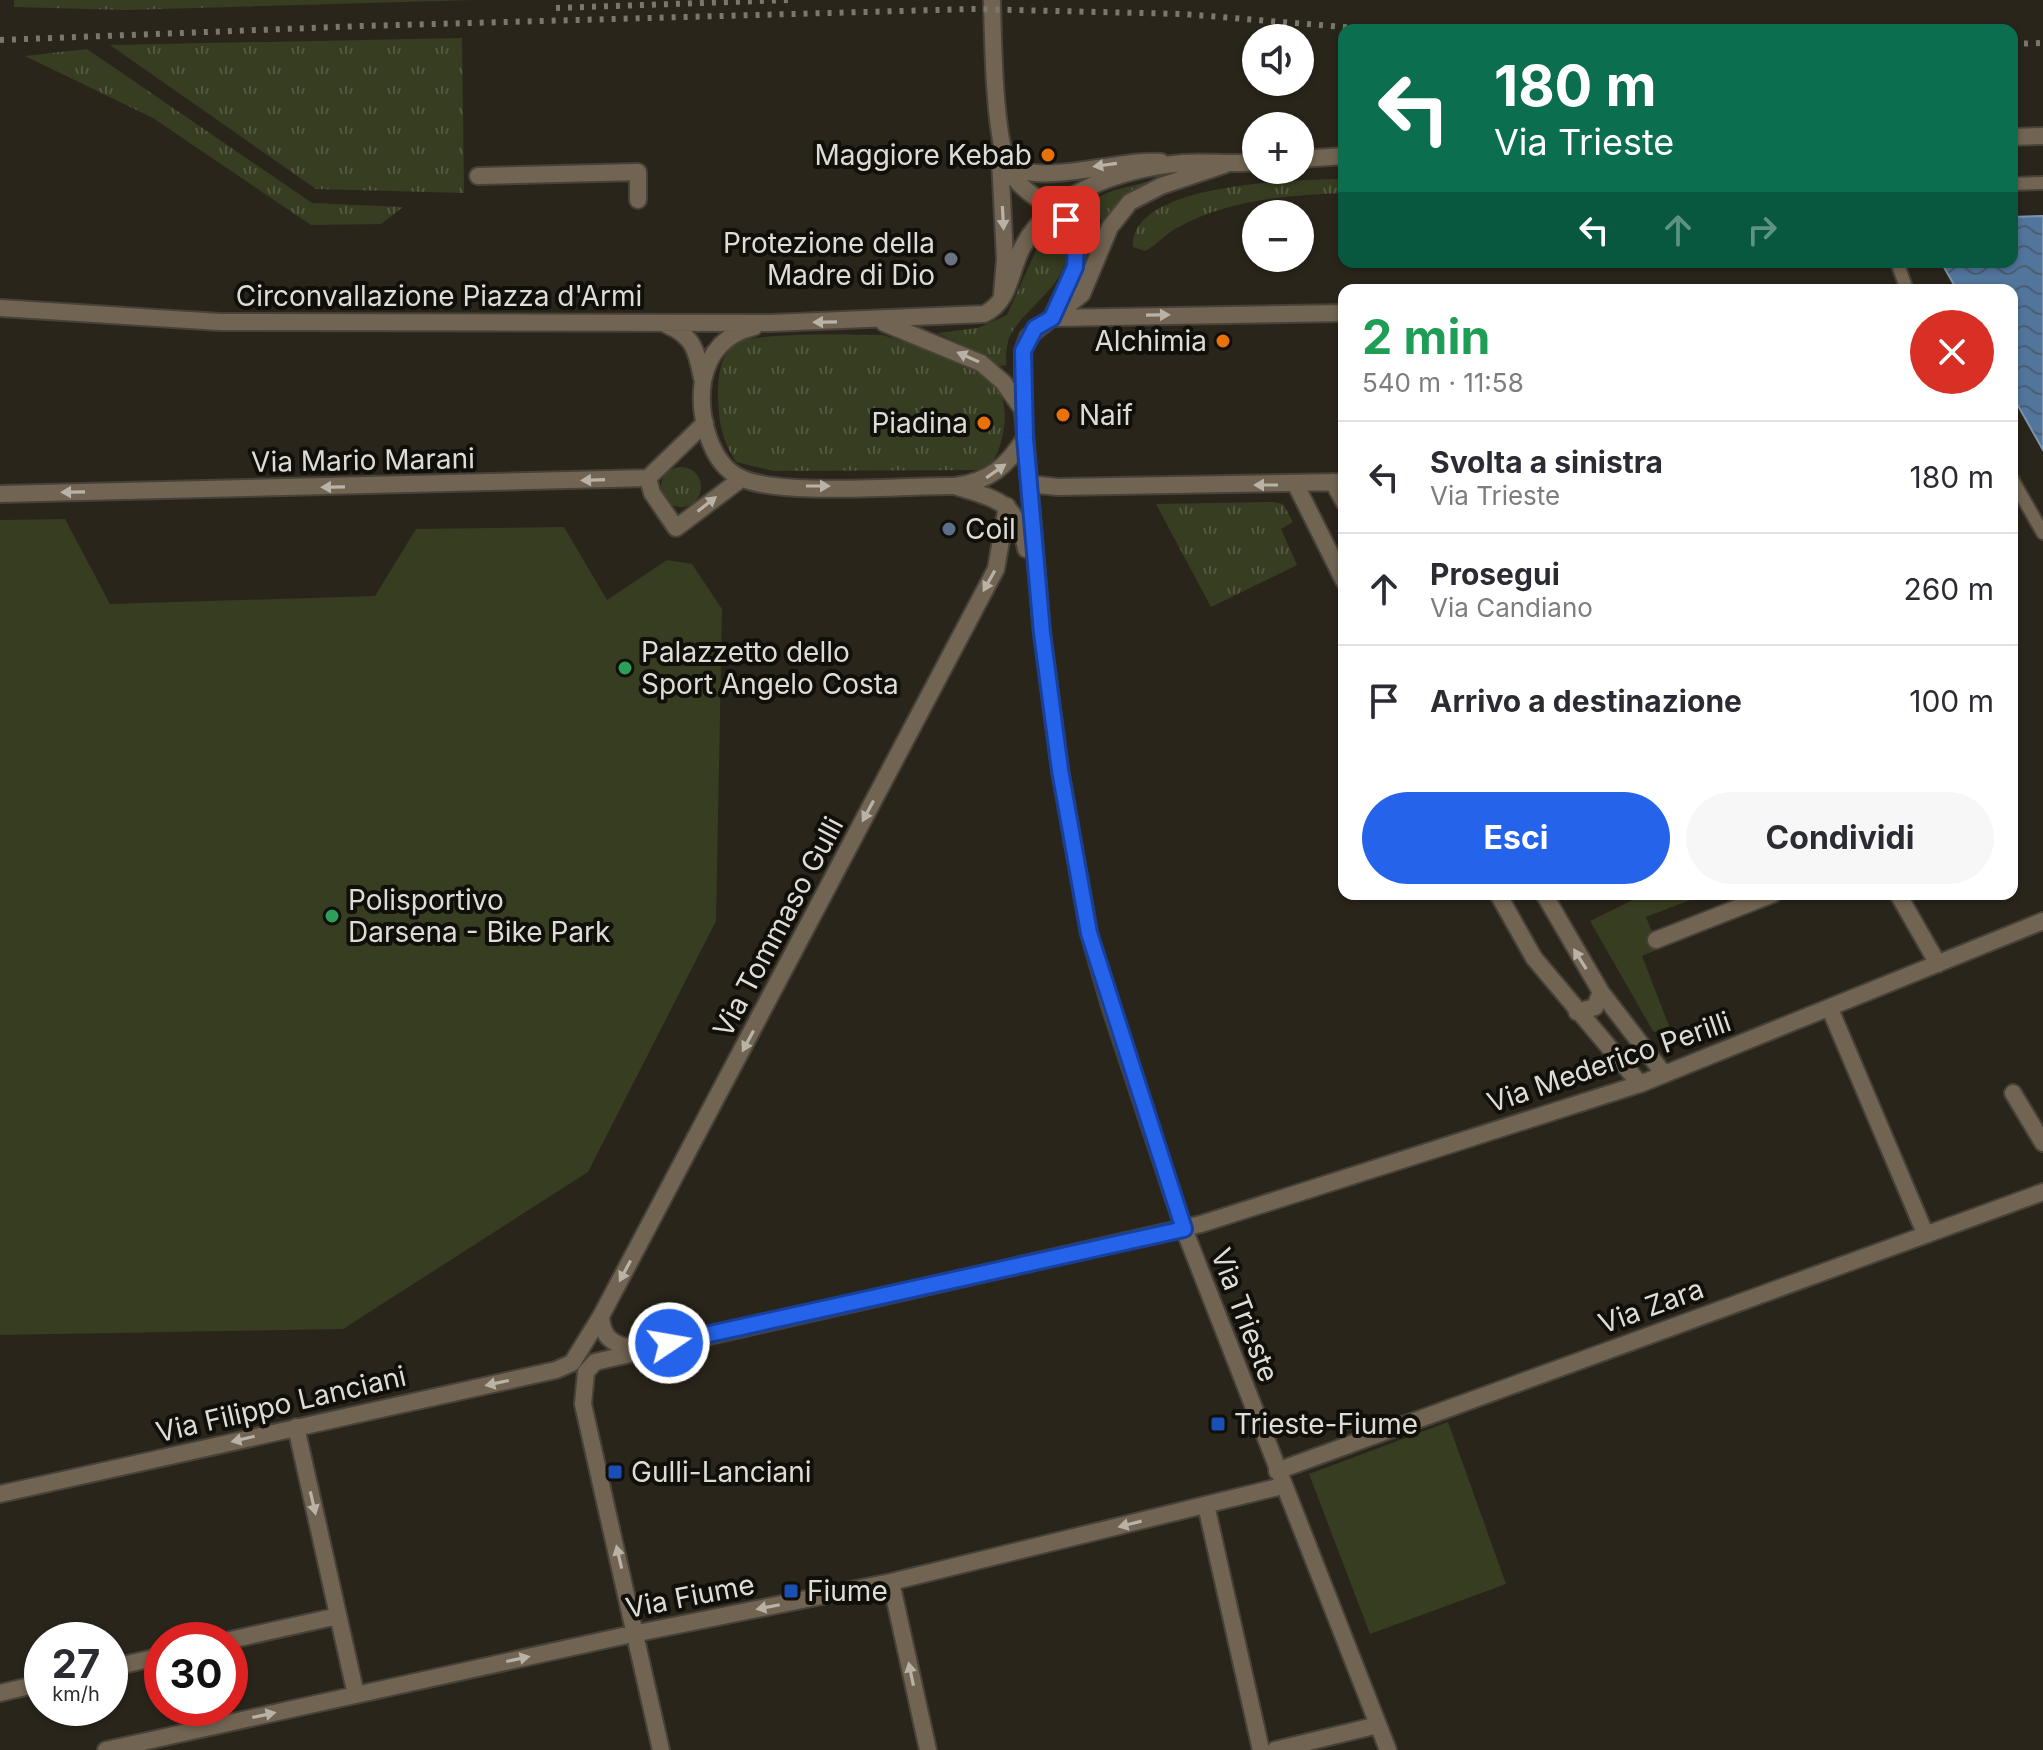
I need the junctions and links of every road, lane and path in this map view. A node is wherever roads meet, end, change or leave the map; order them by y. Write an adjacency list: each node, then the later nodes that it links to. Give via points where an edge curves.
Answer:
1 (992, 0): 4 (street)
2 (2043, 136): 3 (street)
3 (2018, 137)
4 (1002, 141): 7 (street); 16 (street, one-way to 16)
5 (1338, 156): 6 (street)
6 (1314, 158)
7 (1006, 162): 8 (street, one-way to 7, via 1124,162 1053,173 1019,171); 15 (street, via 1021,186)
8 (1183, 163): 10 (street); 15 (street, via 1109,181)
9 (1242, 163): 10 (street)
10 (1224, 165): 19 (street, via 1130,202 1110,227 1082,294)
11 (478, 176): 14 (street, via 638,172)
12 (2043, 183): 13 (street)
13 (2018, 184)
14 (638, 200)
15 (1053, 206): 16 (street, via 1020,251); 19 (street, via 1072,229 1077,253)
16 (1002, 302): 20 (street, Circonvallazione Piazza d'Armi, via 984,314)
17 (0, 308): 21 (street, Circonvallazione Piazza d'Armi, via 220,322)
18 (1338, 313): 19 (street, one-way to 18)
19 (1052, 318): 24 (street, Via Trieste, via 1028,337 1023,351)
20 (879, 321): 22 (street, Circonvallazione Piazza d'Armi, one-way to 22); 24 (street, Circonvallazione Piazza d'Armi, one-way to 20, via 1003,382 981,363)
21 (654, 322): 22 (street, Circonvallazione Piazza d'Armi); 23 (street, via 690,339)
22 (771, 323): 23 (street, via 722,341)
23 (703, 384): 25 (street)
24 (1023, 411): 26 (street, Via Trieste)
25 (705, 423): 27 (street); 28 (street, via 720,462)
26 (1025, 438): 30 (street, Via Trieste); 32 (street, one-way to 26, via 995,474)
27 (648, 478): 28 (street, one-way to 28, via 676,528); 34 (street, Via Mario Marani, one-way to 34)
28 (741, 479): 32 (street, one-way to 32, via 783,486)
29 (1338, 482): 31 (street)
30 (1029, 484): 31 (street, one-way to 30); 38 (street, Via Trieste)
31 (1296, 485): 37 (street)
32 (955, 486): 35 (street)
33 (2018, 489): 36 (street)
34 (0, 494)
35 (1007, 506): 38 (street, Via Trieste, via 1019,522); 56 (street, Via Tommaso Gulli, one-way to 56, via 996,569)
36 (2043, 533)
37 (1338, 569)
38 (1040, 605): 54 (street, Via Trieste, via 1060,770 1089,933)
39 (1501, 900): 48 (street, via 1534,958)
40 (1547, 900): 46 (street, one-way to 40)
41 (1758, 900): 44 (street)
42 (1901, 900): 45 (street)
43 (2043, 921): 45 (street, Via Mederico Perilli)
44 (1656, 940)
45 (1938, 964): 47 (street, Via Mederico Perilli)
46 (1601, 992): 48 (street, via 1595,1007); 49 (street)
47 (1830, 1009): 49 (street, Via Mederico Perilli); 55 (street)
48 (1577, 1012): 50 (street)
49 (1664, 1074): 50 (street, Via Mederico Perilli)
50 (1640, 1084): 54 (street, Via Mederico Perilli)
51 (2013, 1093): 52 (street)
52 (2043, 1143)
53 (2043, 1192): 55 (street, Via Zara)
54 (1184, 1229): 57 (street); 61 (street, Via Trieste)
55 (1925, 1233): 61 (street, Via Zara)
56 (601, 1316): 57 (street, via 606,1338); 58 (street, Via Tommaso Gulli)
57 (638, 1349): 59 (street, via 602,1358 586,1372)
58 (568, 1365): 59 (street); 60 (street, Via Filippo Lanciani, one-way to 60)
59 (583, 1404): 66 (street, one-way to 59)
60 (296, 1427): 62 (street, Via Filippo Lanciani, one-way to 62); 65 (street, one-way to 65)
61 (1279, 1479): 63 (street, Via Fiume); 71 (street, Via Trieste)
62 (0, 1494)
63 (1206, 1505): 64 (street, Via Fiume, one-way to 64); 75 (street)
64 (891, 1582): 66 (street, Via Fiume, one-way to 66); 74 (street, one-way to 64)
65 (338, 1616): 67 (street); 70 (street)
66 (637, 1633): 70 (street, Via Fiume, one-way to 66); 73 (street)
67 (248, 1636)
68 (24, 1687): 69 (street)
69 (0, 1693)
70 (356, 1695): 72 (street, Via Fiume, one-way to 70)
71 (1378, 1725): 76 (street); 77 (street, Via Trieste)
72 (106, 1750)
73 (661, 1750)
74 (928, 1750)
75 (1261, 1750)
76 (1275, 1750)
77 (1388, 1750)

